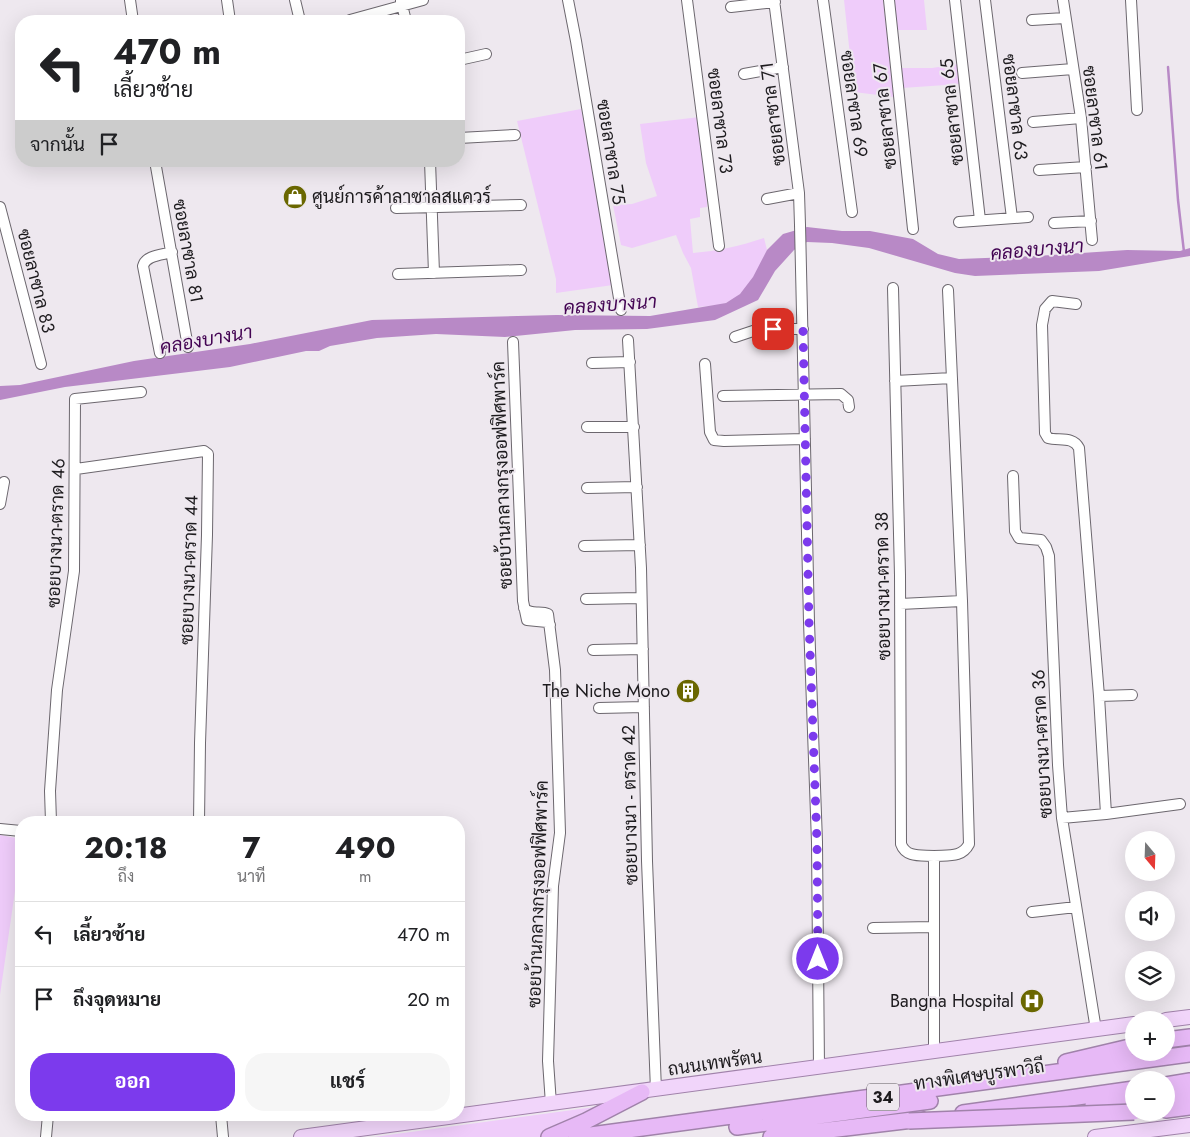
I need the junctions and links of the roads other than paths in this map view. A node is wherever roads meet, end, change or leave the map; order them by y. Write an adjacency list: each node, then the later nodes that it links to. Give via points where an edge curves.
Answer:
1 (130, 0): 16 (street)
2 (227, 0): 17 (street)
3 (295, 0): 18 (street)
4 (423, 0): 14 (street)
5 (568, 0): 60 (street, ซอยลาซาล 75)
6 (687, 0): 52 (street, ซอยลาซาล 73)
7 (824, 0): 43 (street, ซอยลาซาล 69)
8 (889, 0): 50 (street, ซอยลาซาล 67)
9 (955, 0): 46 (street, ซอยลาซาล 65)
10 (985, 0): 45 (street, ซอยลาซาล 63)
11 (1063, 0): 20 (street, ซอยลาซาล 61)
12 (1131, 0): 28 (street)
13 (774, 1): 15 (street); 24 (street, ซอยลาซาล 71)
14 (402, 3): 19 (street)
15 (731, 6)
16 (132, 15)
17 (229, 15)
18 (299, 15)
19 (365, 15)
20 (1066, 18): 21 (street); 25 (street, ซอยลาซาล 61)
21 (1032, 20)
22 (486, 54): 23 (street)
23 (465, 59)
24 (784, 67): 27 (street); 37 (street, ซอยลาซาล 71)
25 (1073, 68): 26 (street); 29 (street, ซอยลาซาล 61)
26 (1022, 73)
27 (744, 74)
28 (1137, 110)
29 (1081, 118): 30 (street); 33 (street, ซอยลาซาล 61)
30 (1033, 122)
31 (515, 135): 32 (street)
32 (465, 138)
33 (1086, 166): 36 (street); 48 (street, ซอยลาซาล 61)
34 (156, 167): 53 (street, ซอยลาซาล 81)
35 (430, 167): 41 (street)
36 (1039, 170)
37 (799, 193): 38 (street); 61 (street, ซอยลาซาล 71)
38 (767, 199)
39 (521, 205): 41 (street)
40 (0, 206): 69 (street, ซอยลาซาล 83)
41 (432, 207): 42 (street); 55 (street)
42 (396, 208)
43 (852, 212)
44 (1028, 217): 45 (street)
45 (1012, 218): 46 (street)
46 (980, 220): 47 (street)
47 (959, 222)
48 (1091, 222): 49 (street); 51 (street, ซอยลาซาล 61)
49 (1054, 223)
50 (914, 229)
51 (1092, 240)
52 (719, 246)
53 (172, 252): 65 (street, ซอยลาซาล 81); 66 (street, via 148,258 143,266)
54 (521, 270): 55 (street)
55 (434, 273): 56 (street)
56 (398, 274)
57 (892, 288): 72 (street, ซอยบางนา-ตราด 38)
58 (948, 290): 71 (street, ซอยบางนา-ตราด 38)
59 (1076, 304): 95 (street, via 1052,302 1045,309 1042,325 1045,433 1048,438 1076,442 1079,448)
60 (621, 310)
61 (803, 329): 62 (street, via 758,329); 74 (street, ซอยลาซาล 71)
62 (735, 337)
63 (628, 340): 67 (street, ซอยบางนา - ตราด 42)
64 (513, 342): 128 (street, ซอยบ้านกลางกรุงออฟฟิศพาร์ค, via 524,608 527,620 550,625 555,670 560,833 552,886 548,1061)
65 (188, 347)
66 (160, 353)
67 (630, 362): 68 (street); 78 (street, ซอยบางนา - ตราด 42)
68 (592, 363)
69 (41, 364)
70 (705, 364): 79 (street, via 710,432 714,440)
71 (952, 378): 72 (street); 90 (street, ซอยบางนา-ตราด 38)
72 (895, 381): 91 (street, ซอยบางนา-ตราด 38)
73 (141, 392): 80 (street, ซอยบางนา-ตราด 46, via 75,399)
74 (804, 394): 75 (street); 76 (street, via 841,394); 79 (street, ซอยลาซาล 71)
75 (723, 396)
76 (850, 406)
77 (587, 427): 78 (street)
78 (634, 427): 83 (street, ซอยบางนา - ตราด 42)
79 (805, 439): 120 (street, ซอยลาซาล 71, via 817,842)
80 (76, 469): 100 (street, ซอยบางนา-ตราด 46, via 74,571 57,690); 101 (street, ซอยบางนา-ตราด 44, via 204,451 208,454)
81 (1013, 476): 102 (street, ซอยบางนา-ตราด 36, via 1015,532 1019,538 1041,540 1049,556)
82 (4, 482): 85 (street)
83 (637, 487): 84 (street); 87 (street, ซอยบางนา - ตราด 42)
84 (587, 488)
85 (0, 504)
86 (584, 546): 87 (street)
87 (640, 546): 88 (street, ซอยบางนา - ตราด 42)
88 (642, 598): 89 (street); 92 (street, ซอยบางนา - ตราด 42)
89 (586, 599)
90 (962, 601): 91 (street); 105 (street, ซอยบางนา-ตราด 38, via 969,844 965,851 957,854)
91 (900, 604): 105 (street, ซอยบางนา-ตราด 38, via 900,844 908,854)
92 (643, 649): 93 (street); 96 (street, ซอยบางนา - ตราด 42)
93 (593, 650)
94 (1132, 695): 95 (street)
95 (1100, 696): 99 (street)
96 (644, 707): 97 (street); 124 (street, ซอยบางนา - ตราด 42)
97 (599, 708)
98 (1180, 804): 99 (street)
99 (1106, 814): 102 (street)
100 (51, 816)
101 (199, 816)
102 (1062, 818): 106 (street, ซอยบางนา-ตราด 36)
103 (0, 829): 104 (street)
104 (15, 830)
105 (934, 856): 108 (street)
106 (1076, 907): 107 (street); 113 (street, ซอยบางนา-ตราด 36)
107 (1032, 912)
108 (934, 927): 109 (street); 117 (street)
109 (873, 928)
110 (1190, 1017): 111 (main road)
111 (1175, 1019)
112 (1125, 1025): 113 (main road, ถนนเทพรัตน / 34)
113 (1096, 1030): 117 (main road, ถนนเทพรัตน / 34)
114 (1190, 1036): 115 (highway)
115 (1175, 1038)
116 (1125, 1048): 143 (highway, via 957,1084)
117 (934, 1052): 120 (main road, ถนนเทพรัตน / 34)
118 (1190, 1054): 143 (highway, 34)
119 (1190, 1064): 144 (highway, ทางพิเศษบูรพาวิถี)
120 (819, 1068): 124 (main road, ถนนเทพรัตน / 34)
121 (1190, 1081): 122 (highway)
122 (1175, 1084)
123 (1125, 1090): 136 (highway, ทางพิเศษบูรพาวิถี, bridge)
124 (649, 1091): 128 (main road, ถนนเทพรัตน / 34); 142 (highway)
125 (1190, 1092): 126 (highway)
126 (1175, 1094)
127 (1125, 1101): 146 (highway, 34)
128 (551, 1104): 132 (main road, ถนนเทพรัตน / 34)
129 (1190, 1107): 130 (highway)
130 (1175, 1109)
131 (1125, 1112): 136 (highway, bridge)
132 (465, 1115)
133 (47, 1121): 139 (street)
134 (222, 1121): 140 (street)
135 (422, 1121): 141 (main road, ถนนเทพรัตน / 34)
136 (909, 1121): 145 (highway, ทางพิเศษบูรพาวิถี)
137 (1190, 1125): 138 (main road)
138 (1160, 1133): 147 (main road)
139 (46, 1137)
140 (223, 1137)
141 (301, 1137)
142 (549, 1137)
143 (576, 1137)
144 (654, 1137)
145 (771, 1137)
146 (843, 1137)
147 (1095, 1137)

